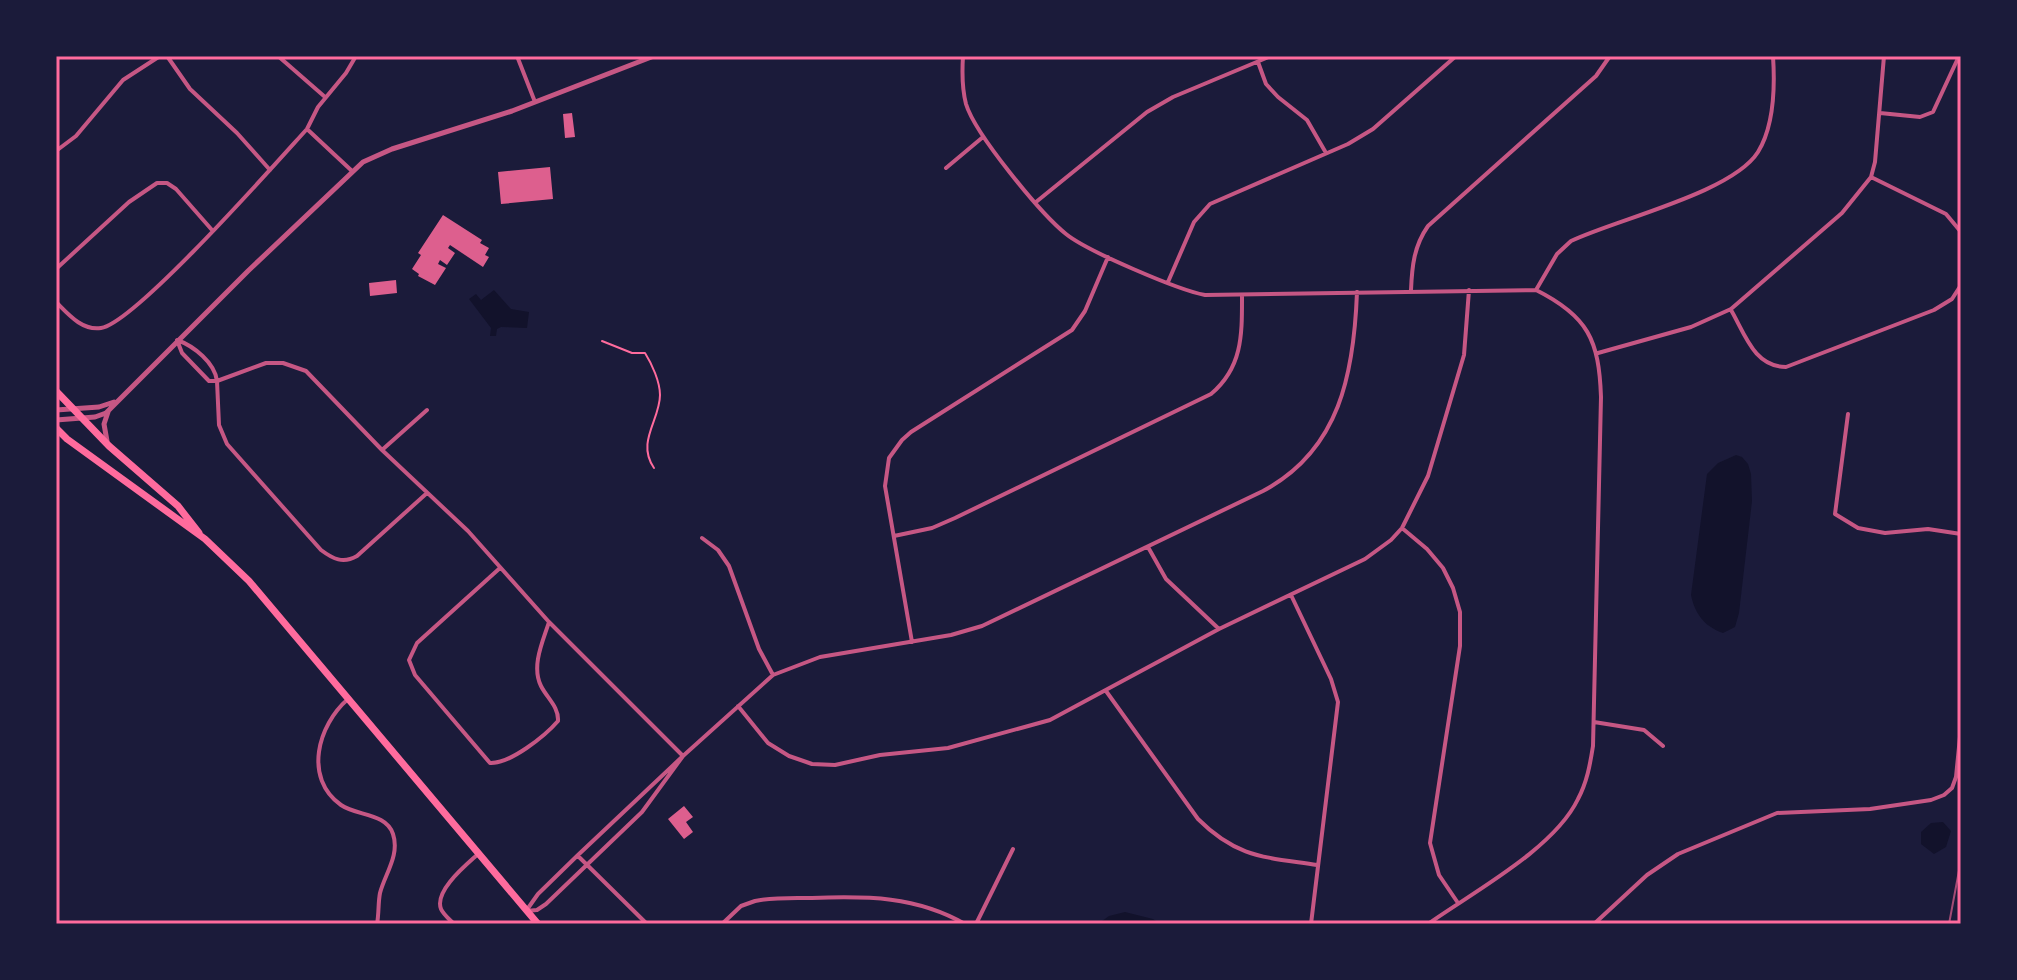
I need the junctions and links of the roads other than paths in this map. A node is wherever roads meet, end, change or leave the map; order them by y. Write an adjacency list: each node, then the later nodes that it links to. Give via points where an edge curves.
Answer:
1 (160, 56): 20 (street, via 123,80 76,136)
2 (167, 56): 23 (street, via 190,89)
3 (278, 56): 15 (street)
4 (356, 56): 15 (street)
5 (517, 56): 16 (street)
6 (654, 56): 16 (street)
7 (963, 56): 19 (street, via 966,104)
8 (1271, 56): 14 (street)
9 (1456, 56): 21 (street, via 1373,129)
10 (1610, 56): 33 (street, via 1596,76 1428,226 1414,256)
11 (1773, 56): 35 (street, via 1769,125 1752,161 1694,193 1571,241)
12 (1884, 56): 17 (street)
13 (1959, 56): 17 (street, via 1933,112 1920,117)
14 (1258, 62): 21 (street, via 1266,84 1307,120); 26 (street, via 1147,112)
15 (325, 97): 18 (street)
16 (535, 102): 24 (street, via 381,153)
17 (1880, 113): 25 (street)
18 (307, 129): 23 (street); 24 (street)
19 (983, 137): 22 (street); 26 (street)
20 (56, 151)
21 (1326, 153): 31 (street, via 1210,204 1194,222)
22 (946, 168)
23 (270, 170): 27 (street)
24 (352, 171): 40 (street)
25 (1871, 177): 28 (street, via 1946,214); 39 (street, via 1842,213)
26 (1036, 202): 29 (street, via 1067,235)
27 (212, 230): 30 (street, via 176,189 157,183); 38 (street, via 156,288 107,326 77,322)
28 (1961, 232)
29 (1108, 256): 31 (street); 58 (street, via 1072,330 911,432 894,449 885,486)
30 (56, 269)
31 (1168, 282): 37 (street, via 1201,294)
32 (1961, 285): 39 (street, via 1952,299 1934,310 1786,367 1757,356)
33 (1411, 290): 34 (street); 36 (street)
34 (1469, 290): 35 (street); 56 (street, via 1458,381 1428,476)
35 (1536, 290): 41 (street, via 1577,318)
36 (1357, 292): 37 (street); 61 (street, via 1352,352 1338,403 1304,464 1282,481)
37 (1242, 295): 58 (street, via 1238,357 1211,394 955,518)
38 (56, 302)
39 (1731, 309): 41 (street, via 1691,327)
40 (177, 340): 42 (street, via 190,345 216,372); 42 (street, via 182,353 209,381); 44 (street)
41 (1598, 353): 71 (street)
42 (217, 381): 54 (street, via 266,363 297,366 315,378); 55 (street, via 219,425 227,444 331,558 345,561 357,556)
43 (56, 391): 45 (main road)
44 (115, 402): 45 (street); 48 (street)
45 (72, 409): 46 (street); 50 (main road)
46 (56, 410)
47 (427, 410): 54 (street)
48 (109, 411): 50 (street); 53 (street, via 104,430)
49 (1848, 414): 57 (street, via 1835,514 1858,528 1885,533 1928,529)
50 (83, 418): 51 (street); 53 (main road)
51 (56, 420)
52 (56, 431): 60 (main road)
53 (109, 446): 60 (main road, via 178,506)
54 (382, 450): 55 (street)
55 (427, 493): 62 (street)
56 (1402, 528): 63 (street, via 1365,559); 80 (street, via 1443,568 1460,612 1460,646 1430,843 1439,875)
57 (1961, 534)
58 (894, 536): 66 (street)
59 (702, 538): 67 (street, via 729,566)
60 (205, 539): 69 (main road, via 258,590)
61 (1147, 546): 65 (street, via 1166,579); 66 (street, via 982,626)
62 (500, 568): 64 (street); 64 (street, via 417,643 409,660 415,675 490,763 510,758 558,721 538,673)
63 (1291, 595): 65 (street); 79 (street, via 1338,702)
64 (549, 622): 74 (street)
65 (1219, 629): 68 (street)
66 (912, 642): 67 (street, via 820,657)
67 (773, 675): 70 (street)
68 (1106, 691): 70 (street, via 1031,727 948,748 835,765 802,762 777,750); 79 (street, via 1216,837 1257,856)
69 (349, 699): 76 (main road); 82 (street, via 324,731 318,768 339,804 382,821 393,833 394,855 380,895)
70 (738, 706): 74 (street)
71 (1594, 722): 73 (street, via 1644,730); 80 (street, via 1589,771 1565,821 1539,847)
72 (1961, 727): 91 (street, via 1956,777 1944,795 1884,808 1777,813 1678,854)
73 (1663, 746)
74 (683, 756): 77 (street); 78 (street, via 642,812)
75 (1013, 849): 88 (street)
76 (477, 855): 81 (main road); 83 (street, via 451,880 441,901)
77 (578, 855): 78 (street); 81 (street)
78 (587, 865): 81 (street, via 546,904); 85 (street)
79 (1317, 865): 89 (street)
80 (1458, 903): 90 (street)
81 (526, 911): 84 (main road)
82 (377, 924)
83 (454, 924)
84 (538, 924)
85 (647, 924)
86 (722, 924): 87 (street, via 755,901 875,896 924,905)
87 (965, 924)
88 (976, 924)
89 (1311, 924)
90 (1428, 924)
91 (1594, 924)

